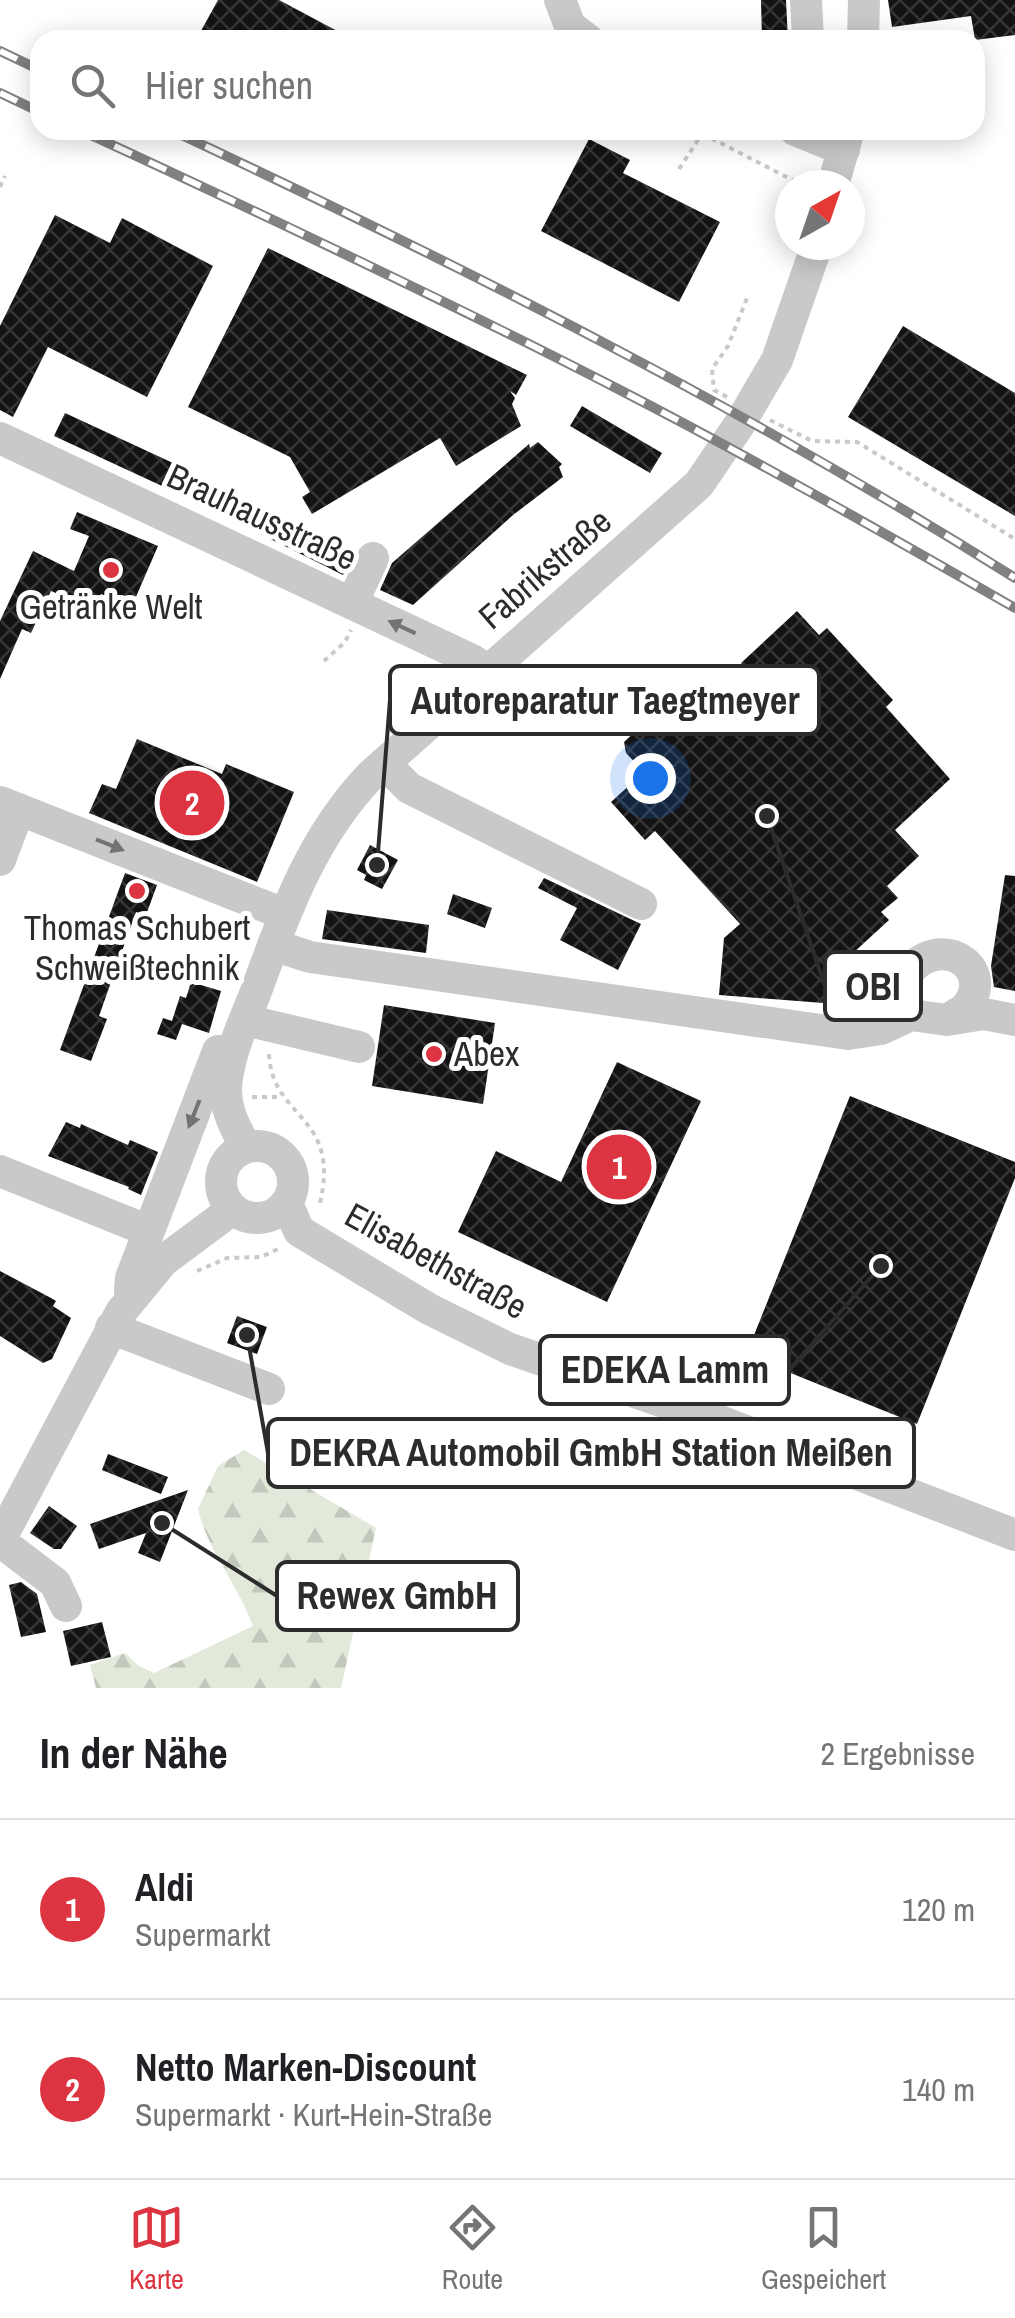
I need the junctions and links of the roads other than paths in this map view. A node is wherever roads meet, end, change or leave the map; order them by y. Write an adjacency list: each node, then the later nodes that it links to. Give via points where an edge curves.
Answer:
1 (560, 0): 4 (street)
2 (806, 0): 5 (street)
3 (864, 0): 6 (street)
4 (575, 30)
5 (808, 30)
6 (863, 30)
7 (846, 140): 8 (street)
8 (838, 170)
9 (811, 260): 13 (street, Fabrikstraße, via 777,360 699,484)
10 (0, 438): 12 (street, Brauhausstraße)
11 (372, 558): 12 (street)
12 (357, 606): 13 (street, Brauhausstraße, one-way to 12)
13 (488, 672): 14 (street, Brauhausstraße); 15 (street, Fabrikstraße)
14 (529, 713)
15 (384, 763): 18 (street, via 409,788); 19 (street, Fabrikstraße, via 316,846)
16 (9, 806): 17 (street); 19 (street, one-way to 19)
17 (0, 860)
18 (640, 904)
19 (279, 930): 20 (street, Fabrikstraße); 23 (street, via 310,957 848,1034); 29 (street, one-way to 29, via 244,981)
20 (244, 1020): 24 (street); 25 (street, Fabrikstraße, via 226,1091 228,1112)
21 (947, 1020): 22 (street, via 984,1014); 23 (street, via 911,1016); 23 (street, via 967,1006 974,987 970,966 944,953 911,968)
22 (1015, 1020)
23 (881, 1030)
24 (359, 1047)
25 (246, 1148): 27 (street, via 271,1149 289,1165); 28 (street, via 231,1157 222,1176)
26 (0, 1172): 29 (street)
27 (288, 1203): 28 (street, via 256,1219); 33 (street, Elisabethstraße, via 299,1232 510,1349)
28 (233, 1210): 30 (street, via 163,1261)
29 (149, 1231): 30 (street)
30 (130, 1300): 31 (street)
31 (110, 1328): 32 (street); 34 (street)
32 (270, 1389)
33 (1015, 1535)
34 (0, 1541): 35 (street, via 55,1582)
35 (66, 1606)

